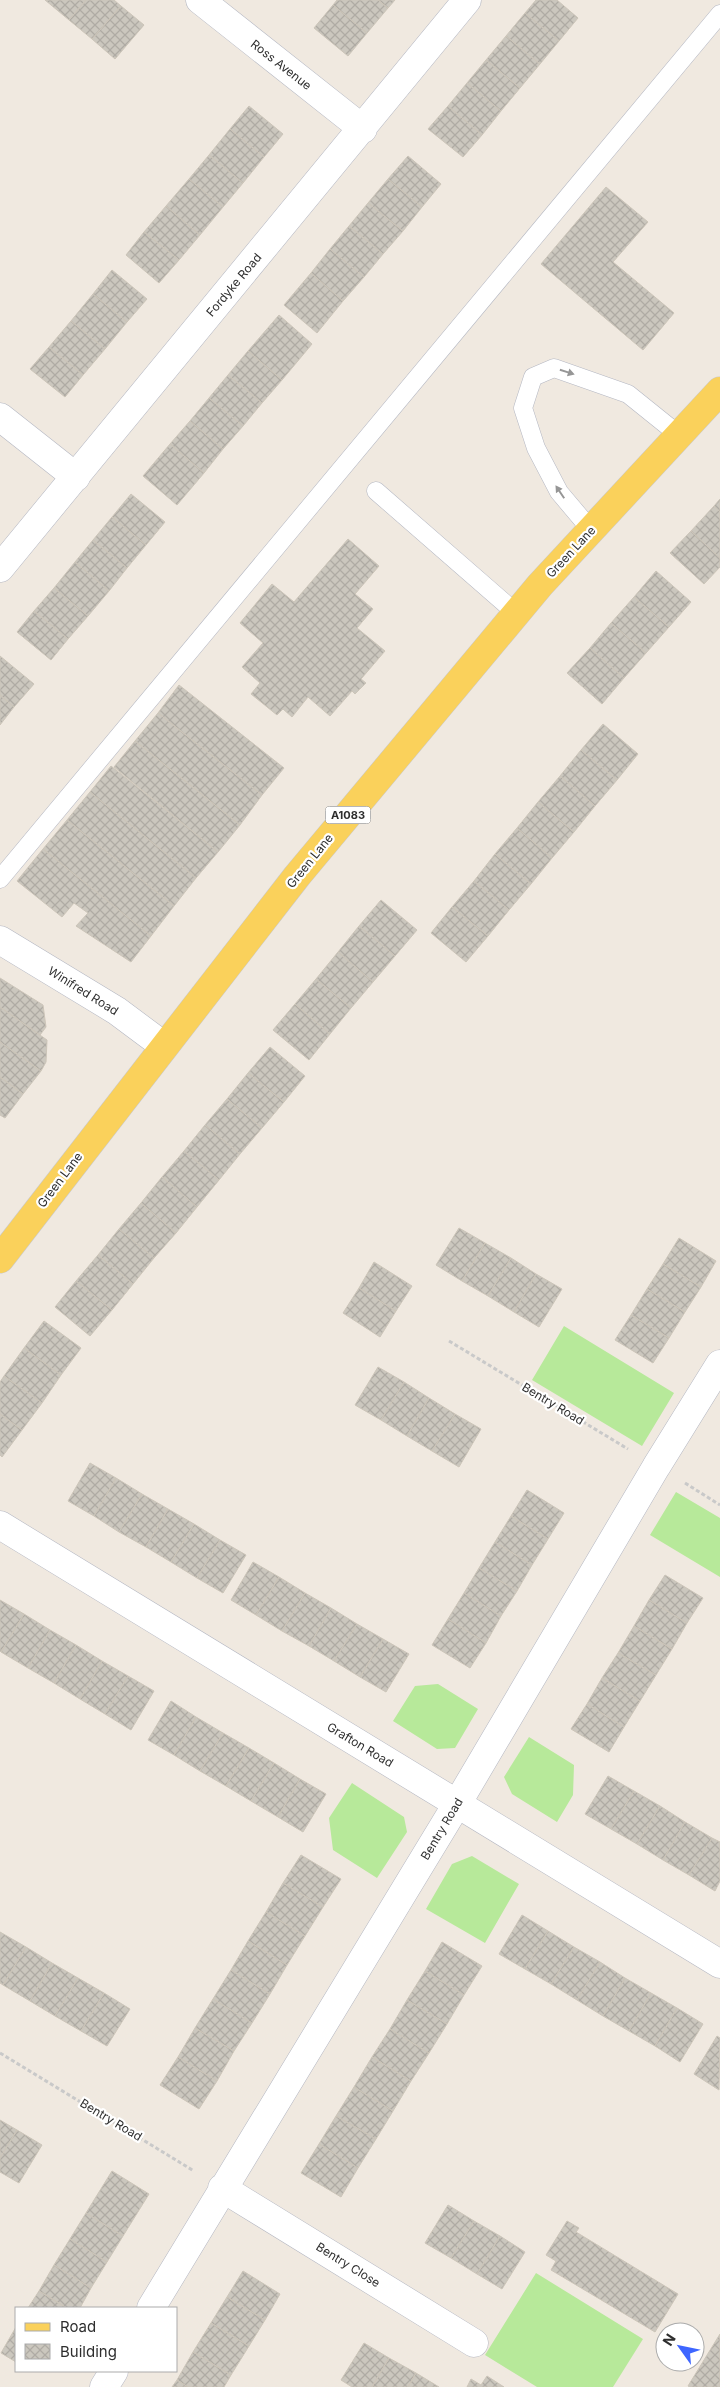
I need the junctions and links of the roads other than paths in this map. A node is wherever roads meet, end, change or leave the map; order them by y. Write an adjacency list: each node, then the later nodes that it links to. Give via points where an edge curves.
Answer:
1 (200, 0): 4 (street, Ross Avenue)
2 (467, 0): 4 (street, Fordyke Road)
3 (720, 14): 13 (lane)
4 (362, 129): 8 (street, Fordyke Road)
5 (720, 391): 7 (main road, Green Lane / A1083)
6 (0, 417): 8 (street)
7 (679, 435): 10 (main road, Green Lane / A1083); 10 (lane, one-way to 7, via 559,492 536,448 523,408 533,377 554,368 628,394)
8 (76, 477): 11 (street, Fordyke Road)
9 (376, 491): 12 (lane)
10 (591, 530): 12 (main road, Green Lane / A1083)
11 (0, 568)
12 (516, 613): 15 (main road, Green Lane / A1083, via 296,876)
13 (0, 879)
14 (0, 940): 15 (street, Winifred Road, via 118,1011)
15 (164, 1046): 16 (main road, Green Lane / A1083)
16 (0, 1259)
17 (720, 1364): 19 (street, Bentry Road)
18 (0, 1525): 19 (street, Grafton Road)
19 (457, 1804): 20 (street, Grafton Road); 21 (street, Bentry Road)
20 (720, 1964)
21 (222, 2188): 22 (street, Bentry Road); 23 (street, Bentry Close)
22 (152, 2307)
23 (474, 2343)
24 (113, 2372): 25 (street)
25 (104, 2387)

